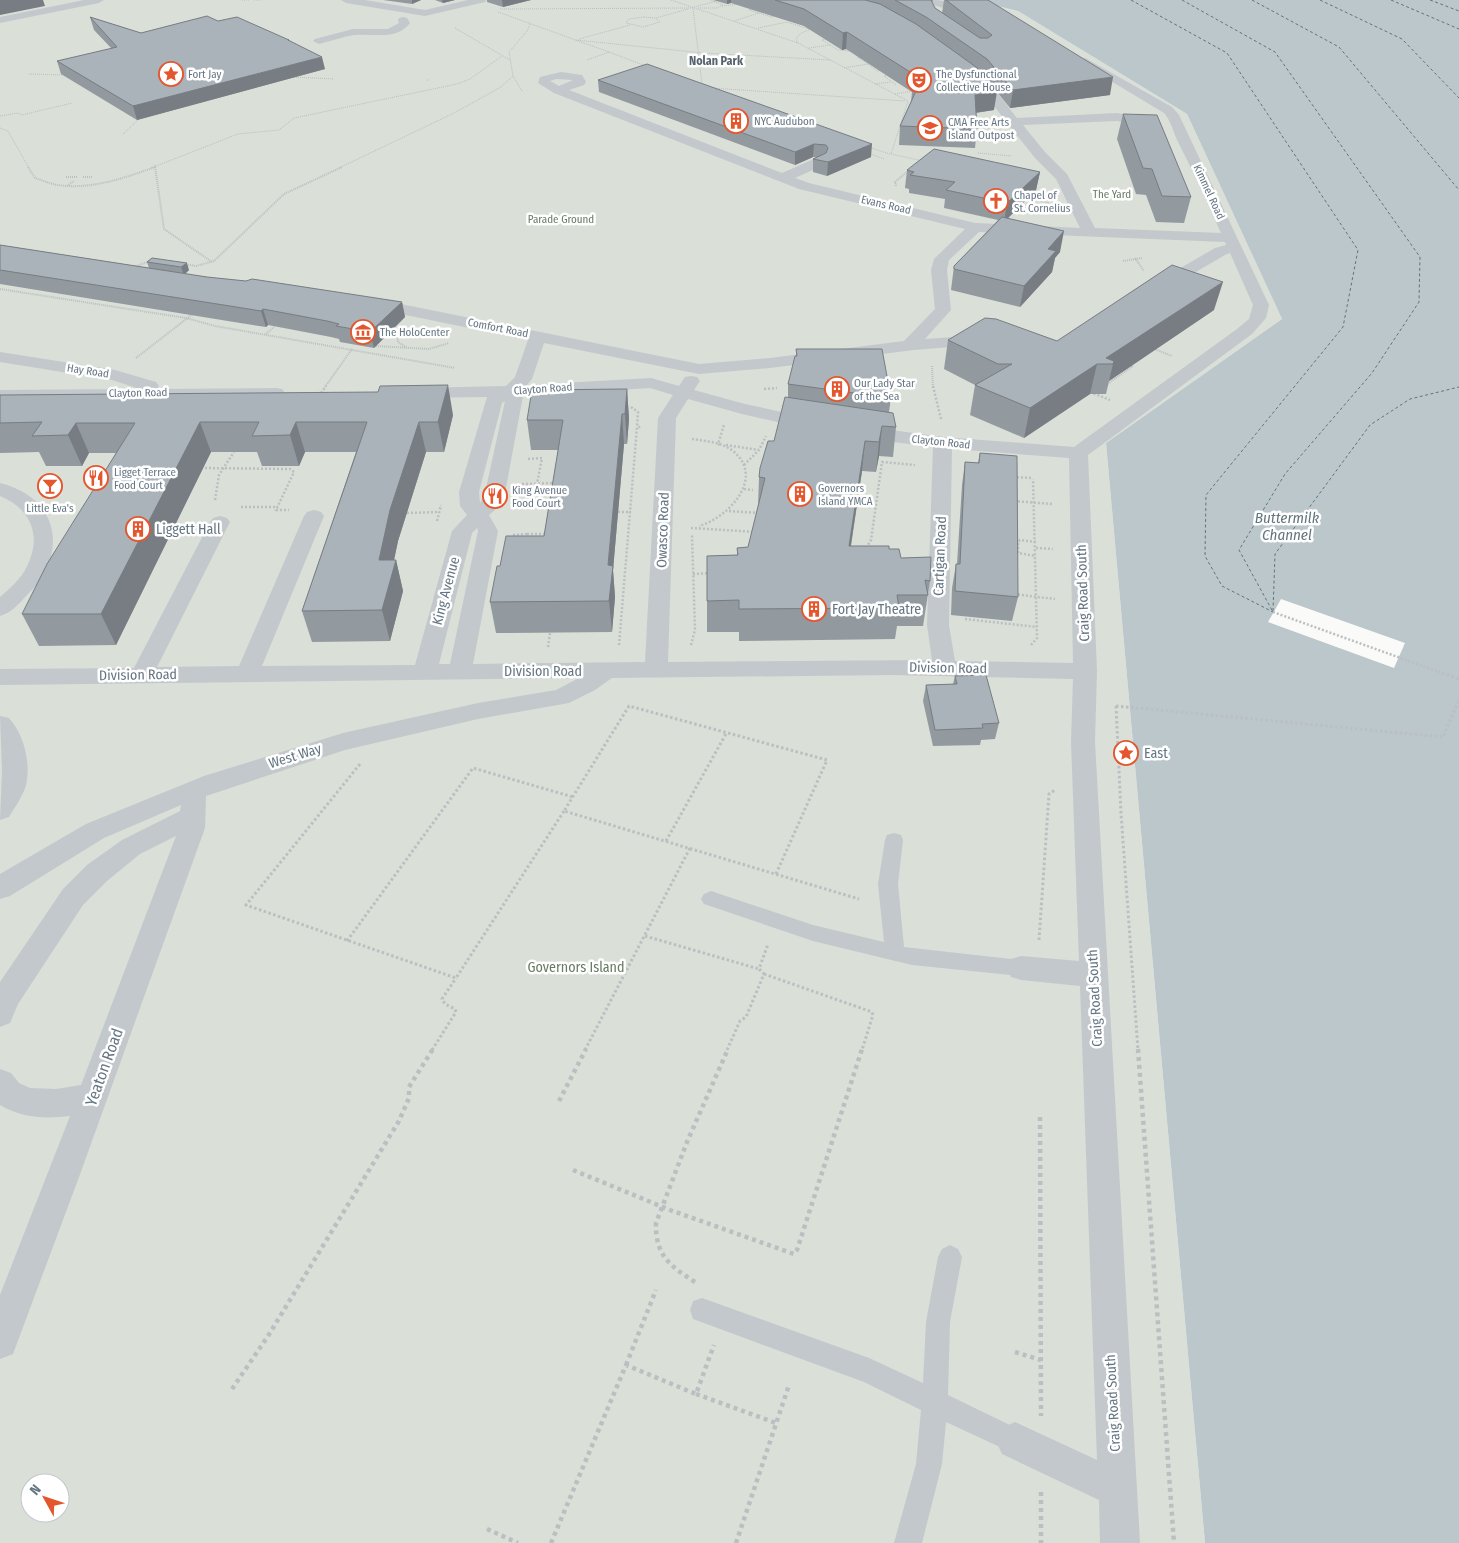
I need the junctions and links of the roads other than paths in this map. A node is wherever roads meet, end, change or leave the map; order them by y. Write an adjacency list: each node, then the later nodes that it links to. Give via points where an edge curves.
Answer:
1 (99, 0): 8 (street)
2 (346, 0): 6 (street)
3 (925, 0): 5 (street, via 939,10)
4 (476, 1): 6 (street)
5 (987, 11)
6 (425, 13): 10 (street)
7 (385, 17): 10 (street)
8 (0, 20)
9 (365, 20): 11 (street, via 352,26)
10 (402, 20): 11 (street, via 404,26 386,32)
11 (356, 32): 12 (street)
12 (319, 41)
13 (1075, 55): 16 (street, Kimmel Road)
14 (960, 67): 18 (street, via 985,87)
15 (563, 75): 21 (street, Evans Road, via 544,80 546,85)
16 (1147, 98): 17 (street, via 1137,108); 19 (street, Kimmel Road, via 1172,114)
17 (1117, 117): 18 (street); 19 (street)
18 (1017, 127): 23 (street, via 1062,177)
19 (1179, 131): 24 (street, Kimmel Road)
20 (819, 162): 21 (street)
21 (782, 178): 22 (street, Evans Road)
22 (975, 226): 23 (street, Evans Road); 29 (street, via 942,259 938,270 943,310)
23 (1089, 232): 24 (street, Evans Road)
24 (1233, 243): 25 (street); 40 (street, Kimmel Road, via 1261,305 1261,314 1255,323)
25 (1154, 290)
26 (352, 300): 27 (street, Comfort Road)
27 (538, 336): 31 (street, Comfort Road); 33 (street, King Avenue, via 523,378)
28 (999, 341): 29 (street, Comfort Road)
29 (908, 346): 31 (street, Comfort Road, via 748,367)
30 (0, 357): 34 (street, Hay Road, via 114,375)
31 (699, 369): 32 (street); 37 (street, Owasco Road)
32 (651, 383): 33 (street, Clayton Road); 37 (street, Clayton Road)
33 (511, 391): 36 (street, Clayton Road); 43 (street, King Avenue, via 515,397 497,485 493,499); 43 (street, King Avenue, via 494,400 469,492 470,506)
34 (174, 393): 35 (street, Clayton Road); 38 (street, Clayton Road)
35 (321, 393)
36 (400, 393)
37 (683, 393): 39 (street, Clayton Road, via 776,417); 48 (street, Owasco Road, via 667,418)
38 (0, 396)
39 (943, 443): 40 (street, Clayton Road); 47 (street, Cartigan Road, via 938,625)
40 (1078, 453): 49 (street, Craig Road South)
41 (0, 490): 45 (street, via 13,493 41,519 45,545 29,580)
42 (218, 515): 53 (street)
43 (478, 515): 50 (street, King Avenue, via 462,530); 51 (street, King Avenue, via 488,531)
44 (314, 516): 52 (street)
45 (0, 609)
46 (612, 660): 48 (street, Division Road); 51 (street, Division Road); 56 (street, West Way, via 587,684 561,697 478,711 343,742 279,761)
47 (945, 668): 48 (street, Division Road); 49 (street, Division Road)
48 (656, 671)
49 (1085, 671): 63 (street, Craig Road South, via 1083,742)
50 (425, 672): 51 (street, Division Road); 52 (street, Division Road)
51 (460, 672)
52 (247, 674): 53 (street, Division Road)
53 (142, 675): 54 (street, Division Road)
54 (0, 677)
55 (0, 724): 57 (street, via 14,756 13,786)
56 (193, 803): 59 (street, West Way, via 150,807 95,832); 64 (street, via 97,872 73,897); 66 (street, Yeaton Road, via 192,828)
57 (0, 810)
58 (894, 840): 61 (lane, via 888,884)
59 (0, 888)
60 (711, 900): 61 (lane, via 813,933)
61 (895, 952): 62 (lane)
62 (1030, 969): 63 (street)
63 (1094, 975): 72 (street, Craig Road South)
64 (2, 1000)
65 (0, 1083): 66 (street, via 3,1089 23,1101 55,1105)
66 (93, 1098): 69 (street, Yeaton Road)
67 (950, 1257): 70 (lane, via 938,1322)
68 (713, 1314): 70 (lane, via 869,1371)
69 (0, 1340)
70 (935, 1403): 71 (lane); 73 (lane, via 929,1464)
71 (1028, 1448): 72 (street)
72 (1117, 1489): 74 (street, Craig Road South)
73 (908, 1543)
74 (1120, 1543)

